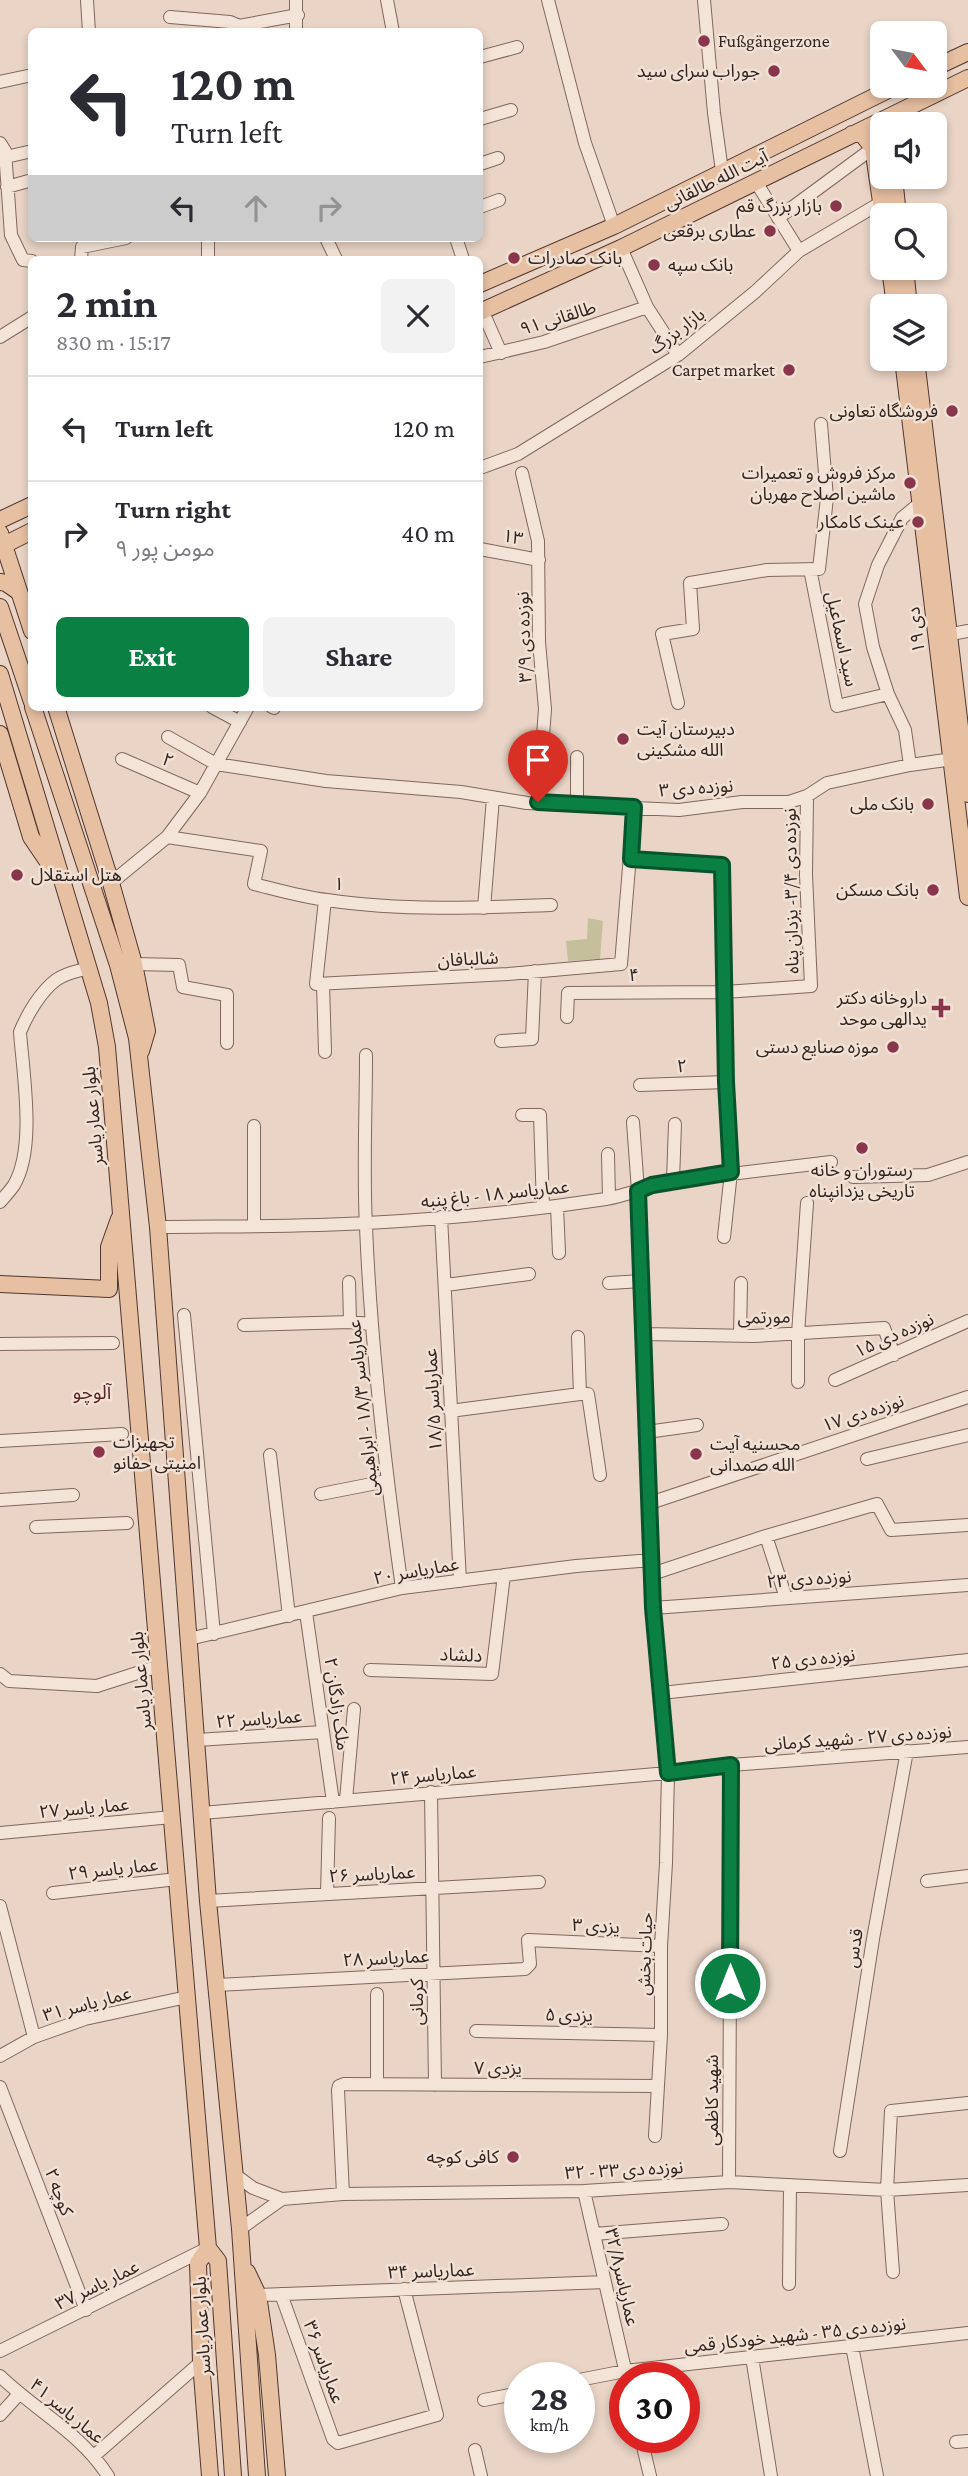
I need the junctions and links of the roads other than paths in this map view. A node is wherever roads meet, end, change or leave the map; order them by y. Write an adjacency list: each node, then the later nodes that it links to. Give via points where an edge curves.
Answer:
1 (87, 0): 8 (street)
2 (296, 0): 6 (street)
3 (387, 0): 10 (street)
4 (548, 0): 39 (street, via 585,144)
5 (704, 0): 31 (street)
6 (298, 15): 7 (street, via 239,26); 9 (street)
7 (170, 17)
8 (89, 28)
9 (296, 28)
10 (392, 28)
11 (517, 47): 13 (street)
12 (968, 52): 14 (main road)
13 (483, 56)
14 (947, 62)
15 (28, 76): 17 (street)
16 (968, 78): 19 (main road, آیت الله طالقانی)
17 (0, 82)
18 (872, 98): 31 (main road, آیت الله طالقانی)
19 (909, 107): 21 (main road); 23 (main road, آیت الله طالقانی)
20 (510, 110): 22 (street)
21 (905, 112)
22 (483, 118)
23 (852, 134): 25 (main road, via 862,134); 33 (main road, آیت الله طالقانی)
24 (0, 143): 28 (street)
25 (870, 144)
26 (870, 150): 38 (street)
27 (28, 152): 28 (street)
28 (6, 157): 34 (street)
29 (498, 158): 30 (street)
30 (483, 163)
31 (722, 171): 39 (main road, آیت الله طالقانی)
32 (28, 181): 34 (street)
33 (756, 181): 38 (street); 41 (main road, آیت الله طالقانی)
34 (7, 187): 44 (street, via 11,235 23,260)
35 (499, 200): 36 (street)
36 (483, 206)
37 (870, 215): 42 (street, بازار بزرگ)
38 (778, 218): 42 (street)
39 (614, 226): 45 (main road, آیت الله طالقانی)
40 (106, 242): 43 (street, via 82,247)
41 (621, 248): 46 (street); 47 (main road, آیت الله طالقانی)
42 (799, 251): 52 (street, بازار بزرگ)
43 (80, 256)
44 (28, 261)
45 (483, 284)
46 (647, 307): 51 (street, طالقانی ۹۱); 52 (street)
47 (483, 310)
48 (483, 315): 51 (street)
49 (28, 320): 50 (street)
50 (0, 337)
51 (501, 353): 53 (street, طالقانی ۹۱)
52 (678, 355): 57 (street, بازار بزرگ, via 518,454)
53 (483, 356)
54 (905, 371): 59 (main road, ۱۹ دی)
55 (916, 371): 59 (main road, ۱۹ دی)
56 (821, 424): 66 (street, via 827,498)
57 (483, 467)
58 (522, 473): 65 (street, نوزده دی ۳/۹)
59 (926, 499): 72 (main road, ۱۹ دی); 75 (street, via 902,518 865,604)
60 (28, 507): 61 (main road)
61 (0, 520)
62 (28, 532): 63 (main road)
63 (1, 542): 68 (main road)
64 (483, 551): 65 (street, ۱۳)
65 (539, 561): 94 (street, نوزده دی ۳/۹, via 545,709)
66 (814, 569): 75 (street, سید اسماعیل, via 838,706); 76 (street, via 767,570 690,583 693,629 662,634)
67 (0, 582): 68 (main road)
68 (19, 592): 70 (main road)
69 (0, 607): 74 (main road)
70 (28, 619)
71 (968, 631): 72 (street)
72 (943, 635): 82 (main road, ۱۹ دی)
73 (0, 674): 101 (main road, بلوار عمار یاسر)
74 (28, 693)
75 (888, 694): 89 (street, via 905,730)
76 (678, 703)
77 (34, 711): 116 (main road, via 118,965)
78 (57, 711): 100 (main road)
79 (219, 711): 81 (street)
80 (246, 711): 81 (street)
81 (240, 722): 88 (street)
82 (958, 723): 87 (main road, ۱۹ دی)
83 (0, 734): 101 (main road, بلوار عمار یاسر, via 31,837)
84 (168, 737): 88 (street)
85 (578, 757): 95 (street)
86 (122, 759): 90 (street, ۲)
87 (957, 759): 89 (street, نوزده دی ۳); 91 (main road, ۱۹ دی); 98 (main road, ۱۹ دی)
88 (216, 764): 90 (street); 93 (street, نوزده دی ۳)
89 (910, 765): 92 (street, نوزده دی ۳, via 827,783)
90 (200, 793): 97 (street)
91 (968, 794)
92 (807, 796): 96 (street, نوزده دی ۳, via 789,802 679,810); 110 (street, نوزده دی ۳/۴- یزدان پناه, via 811,986)
93 (492, 798): 94 (street, نوزده دی ۳); 105 (street)
94 (538, 802): 95 (street, نوزده دی ۳)
95 (576, 804): 96 (street, نوزده دی ۳)
96 (634, 807): 99 (street)
97 (167, 837): 100 (street); 103 (street, ۱, via 261,850 254,884)
98 (964, 844): 102 (main road, ۱۹ دی)
99 (631, 859): 108 (street, شالبافان, via 621,964); 110 (street, via 722,865)
100 (111, 883): 106 (main road)
101 (63, 884): 107 (main road, بلوار عمار یاسر)
102 (968, 897)
103 (326, 900): 105 (street, ۱, via 393,907); 109 (street)
104 (551, 905): 105 (street, ۱)
105 (484, 908)
106 (134, 964): 113 (street, via 179,965 183,987 227,995); 116 (main road, via 147,1031)
107 (89, 968): 131 (street, via 56,980 45,990 20,1032 27,1128 24,1155 15,1184); 135 (main road, بلوار عمار یاسر, via 107,1047)
108 (536, 971): 109 (street, شالبافان); 112 (street, via 532,1039)
109 (319, 984): 114 (street)
110 (724, 992): 111 (street, ۴, via 568,993); 117 (street)
111 (567, 1017)
112 (501, 1041)
113 (228, 1043)
114 (325, 1052)
115 (366, 1055): 137 (street, عماریاسر ۱۸/۳ - ابراهیمی)
116 (139, 1058): 139 (main road)
117 (726, 1082): 118 (street, ۲); 126 (street)
118 (640, 1085)
119 (522, 1115): 134 (street, via 540,1115)
120 (633, 1122): 129 (street, حیات بخش)
121 (675, 1124): 128 (street)
122 (254, 1126): 138 (street)
123 (608, 1154): 130 (street)
124 (831, 1162): 126 (street, عماریاسر ۱۸ - باغ پنبه)
125 (968, 1162): 127 (street, via 928,1175)
126 (731, 1172): 128 (street, عماریاسر ۱۸ - باغ پنبه); 140 (street)
127 (853, 1177)
128 (673, 1181): 129 (street, عماریاسر ۱۸ - باغ پنبه)
129 (638, 1191): 130 (street, عماریاسر ۱۸ - باغ پنبه); 143 (street, حیات بخش)
130 (609, 1198): 133 (street, عماریاسر ۱۸ - باغ پنبه)
131 (0, 1202)
132 (807, 1203): 155 (street)
133 (557, 1206): 134 (street, عماریاسر ۱۸ - باغ پنبه); 141 (street)
134 (543, 1207): 136 (street, عماریاسر ۱۸ - باغ پنبه)
135 (121, 1213): 147 (main road, via 108,1247 109,1289); 196 (main road, بلوار عمار یاسر)
136 (441, 1217): 137 (street, عماریاسر ۱۸ - باغ پنبه); 148 (street, عماریاسر ۱۸/۵)
137 (365, 1224): 138 (street, عماریاسر ۱۸ - باغ پنبه); 152 (street, عماریاسر ۱۸/۳ - ابراهیمی)
138 (254, 1225): 139 (street, عماریاسر ۱۸ - باغ پنبه)
139 (158, 1227): 194 (main road)
140 (724, 1237)
141 (559, 1253)
142 (529, 1274): 148 (street)
143 (642, 1281): 145 (street); 154 (street, حیات بخش)
144 (349, 1282): 151 (street)
145 (609, 1283)
146 (741, 1283): 156 (street)
147 (0, 1284)
148 (446, 1286): 165 (street, عماریاسر ۱۸/۵)
149 (184, 1315): 193 (street)
150 (968, 1321): 160 (street, نوزده دی ۱۵)
151 (351, 1322): 152 (street); 153 (street)
152 (371, 1324): 174 (street, عماریاسر ۱۸/۳ - ابراهیمی)
153 (244, 1325)
154 (644, 1334): 156 (street, مورتمی); 167 (street, حیات بخش)
155 (798, 1334): 156 (street, مورتمی); 160 (street, مورتمی, via 884,1328); 162 (street)
156 (740, 1336)
157 (578, 1337): 163 (street)
158 (113, 1343): 159 (street)
159 (0, 1344)
160 (894, 1355): 161 (street, نوزده دی ۱۵)
161 (835, 1380)
162 (798, 1382)
163 (580, 1394): 165 (street); 173 (street, via 588,1394)
164 (968, 1398): 178 (street, نوزده دی ۱۷)
165 (450, 1411): 186 (street, عماریاسر ۱۸/۵)
166 (697, 1424): 167 (street)
167 (647, 1432): 178 (street, حیات بخش)
168 (122, 1434): 170 (street)
169 (968, 1435): 172 (street)
170 (0, 1441)
171 (270, 1455): 192 (street)
172 (867, 1459)
173 (600, 1475)
174 (387, 1481): 175 (street); 188 (street, عماریاسر ۱۸/۳ - ابراهیمی)
175 (321, 1494)
176 (73, 1495): 177 (street)
177 (0, 1500)
178 (650, 1503): 183 (street, حیات بخش)
179 (127, 1523): 181 (street)
180 (968, 1525): 182 (street, via 891,1530 877,1504)
181 (36, 1527)
182 (766, 1536): 184 (street); 189 (street)
183 (652, 1560): 184 (street, حیات بخش); 185 (street, عماریاسر ۲۰)
184 (652, 1574): 190 (street, حیات بخش)
185 (504, 1575): 186 (street, عماریاسر ۲۰); 197 (street, دلشاد, via 492,1674)
186 (460, 1581): 188 (street, عماریاسر ۲۰)
187 (968, 1585): 189 (street, نوزده دی ۲۳)
188 (402, 1588): 191 (street, عماریاسر ۲۰)
189 (786, 1598): 190 (street, نوزده دی ۲۳)
190 (653, 1608): 199 (street, حیات بخش)
191 (306, 1612): 192 (street, عماریاسر ۲۰); 201 (street, ۲ ملک زادگان)
192 (289, 1616): 193 (street, عماریاسر ۲۰)
193 (214, 1634): 194 (street, عماریاسر ۲۰)
194 (189, 1639): 202 (main road)
195 (968, 1660): 199 (street, نوزده دی ۲۵)
196 (159, 1666): 198 (street, via 97,1686 9,1681); 210 (main road, بلوار عمار یاسر)
197 (370, 1670)
198 (0, 1674)
199 (661, 1693): 206 (street, حیات بخش)
200 (354, 1709): 208 (street)
201 (323, 1732): 202 (street, عماریاسر ۲۲); 208 (street, ۲ ملک زادگان)
202 (197, 1741): 209 (main road)
203 (968, 1747): 204 (street, نوزده دی ۲۷ - شهید کرمانی)
204 (907, 1751): 205 (street, نوزده دی ۲۷ - شهید کرمانی); 238 (street, قدس)
205 (731, 1765): 206 (street, نوزده دی ۲۷ - شهید کرمانی); 240 (street, شهید کاظمی)
206 (668, 1773): 207 (street, عماریاسر ۲۴); 223 (street, حیات بخش)
207 (431, 1792): 208 (street, عماریاسر ۲۴); 217 (street, کرمانی)
208 (339, 1801): 209 (street, عماریاسر ۲۴)
209 (202, 1813): 220 (main road)
210 (172, 1817): 212 (street, عمار یاسر ۲۷); 214 (main road, بلوار عمار یاسر)
211 (329, 1818): 219 (street)
212 (0, 1833)
213 (968, 1876): 215 (street)
214 (177, 1879): 218 (street, عمار یاسر ۲۹); 227 (main road, بلوار عمار یاسر)
215 (927, 1881)
216 (539, 1882): 217 (street, عماریاسر ۲۶)
217 (433, 1888): 219 (street, عماریاسر ۲۶); 224 (street, کرمانی)
218 (53, 1893)
219 (327, 1894): 220 (street, عماریاسر ۲۶)
220 (208, 1901): 225 (main road)
221 (0, 1906): 230 (street)
222 (528, 1940): 223 (street, یزدی ۳); 224 (street, عماریاسر ۲۸, via 528,1968)
223 (661, 1946): 229 (street, حیات بخش)
224 (435, 1973): 225 (street, عماریاسر ۲۸); 233 (street, کرمانی)
225 (217, 1985): 239 (main road)
226 (377, 1994): 232 (street)
227 (187, 1997): 230 (street, عمار یاسر ۳۱, via 85,2019); 250 (main road, بلوار عمار یاسر)
228 (476, 2031): 229 (street, یزدی ۵)
229 (661, 2035): 234 (street, حیات بخش)
230 (34, 2037): 231 (street, عمار یاسر ۳۱)
231 (0, 2056)
232 (377, 2083): 233 (street, یزدی ۷); 245 (street, یزدی ۷, via 339,2086)
233 (435, 2085): 234 (street, یزدی ۷)
234 (658, 2086): 237 (street, حیات بخش)
235 (0, 2087): 258 (street, کوچه ۲)
236 (968, 2103): 243 (street, via 891,2110)
237 (655, 2136)
238 (840, 2151)
239 (234, 2174): 246 (street, via 253,2188); 248 (main road)
240 (729, 2182): 241 (street, ۳۲ - نوزده دی ۳۳); 244 (street, ۳۲ - نوزده دی ۳۳)
241 (790, 2185): 243 (street, ۳۲ - نوزده دی ۳۳); 254 (street)
242 (968, 2185): 243 (street, ۳۲ - نوزده دی ۳۳)
243 (887, 2190): 252 (street)
244 (584, 2191): 245 (street, ۳۲ - نوزده دی ۳۳); 249 (street, عماریاسر۳۲/۸)
245 (343, 2194): 246 (street, ۳۲ - نوزده دی ۳۳)
246 (282, 2199): 248 (street)
247 (722, 2224): 249 (street)
248 (240, 2229): 251 (main road)
249 (594, 2234): 253 (street, عماریاسر۳۲/۸)
250 (208, 2248): 258 (street, عمار یاسر ۳۷); 263 (main road, via 198,2263); 277 (main road, بلوار عمار یاسر, via 218,2261)
251 (243, 2263): 257 (main road); 278 (main road)
252 (893, 2272)
253 (605, 2282): 255 (street, عماریاسر ۳۴); 264 (street, عماریاسر۳۲/۸)
254 (789, 2284)
255 (404, 2290): 256 (street, عماریاسر ۳۴); 256 (street, عماریاسر ۳۶, via 437,2415 335,2442)
256 (281, 2294): 257 (street, عماریاسر ۳۴)
257 (258, 2295): 279 (main road)
258 (86, 2309): 261 (street, عمار یاسر ۳۷)
259 (968, 2333): 260 (street, نوزده دی ۳۵ - شهید خودکار قمی)
260 (852, 2346): 262 (street, نوزده دی ۳۵ - شهید خودکار قمی); 283 (street)
261 (0, 2351)
262 (752, 2357): 265 (street, نوزده دی ۳۵ - شهید خودکار قمی); 282 (street)
263 (201, 2362): 273 (street); 276 (main road)
264 (623, 2362)
265 (700, 2364)
266 (0, 2376): 267 (street, عمار یاسر ۴۱)
267 (19, 2394): 270 (street); 273 (street, عمار یاسر ۴۱)
268 (504, 2396): 269 (street)
269 (484, 2400)
270 (0, 2415)
271 (475, 2450): 280 (street)
272 (644, 2453): 274 (street)
273 (94, 2455): 275 (street, عمار یاسر ۴۱)
274 (649, 2474): 281 (street)
275 (108, 2476)
276 (210, 2476)
277 (233, 2476)
278 (257, 2476)
279 (277, 2476)
280 (481, 2476)
281 (635, 2476)
282 (771, 2476)
283 (877, 2476)

